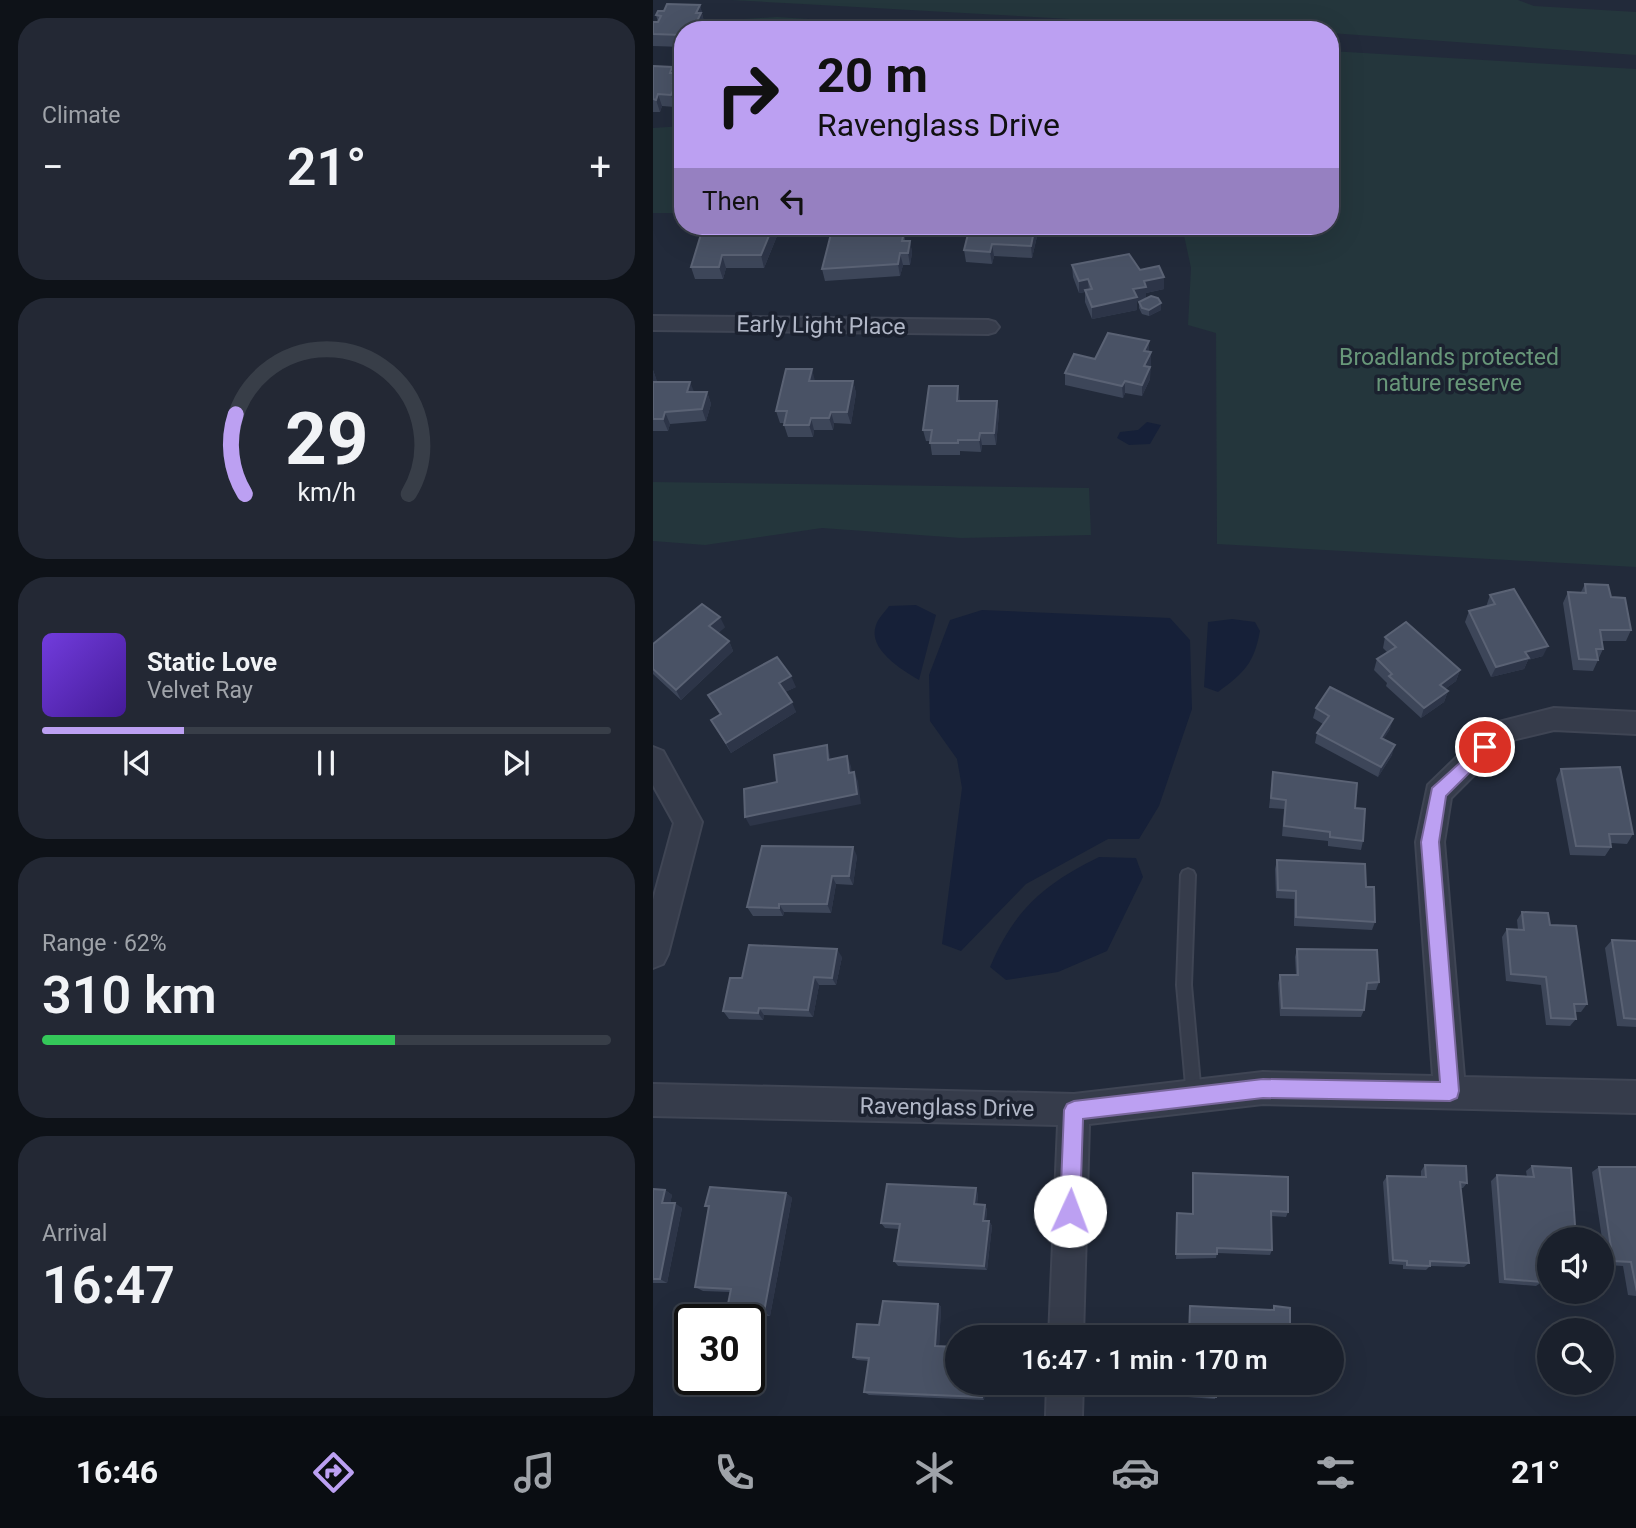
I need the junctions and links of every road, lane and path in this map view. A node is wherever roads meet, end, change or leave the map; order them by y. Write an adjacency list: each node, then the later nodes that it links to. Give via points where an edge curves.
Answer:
1 (653, 323): 2 (street, Early Light Place)
2 (988, 327)
3 (1636, 723): 7 (street, via 1554,719 1500,732 1438,793 1430,842)
4 (653, 759): 6 (street, via 688,822)
5 (1188, 875): 8 (lane, via 1184,985)
6 (653, 954)
7 (1450, 1091): 8 (street, Ravenglass Drive, via 1263,1088); 9 (street, Ravenglass Drive)
8 (1194, 1096): 11 (street, Ravenglass Drive)
9 (1636, 1097)
10 (653, 1100): 11 (street, Ravenglass Drive)
11 (1074, 1110): 12 (street)
12 (1066, 1325)
13 (1065, 1395): 14 (street)
14 (1064, 1416)

